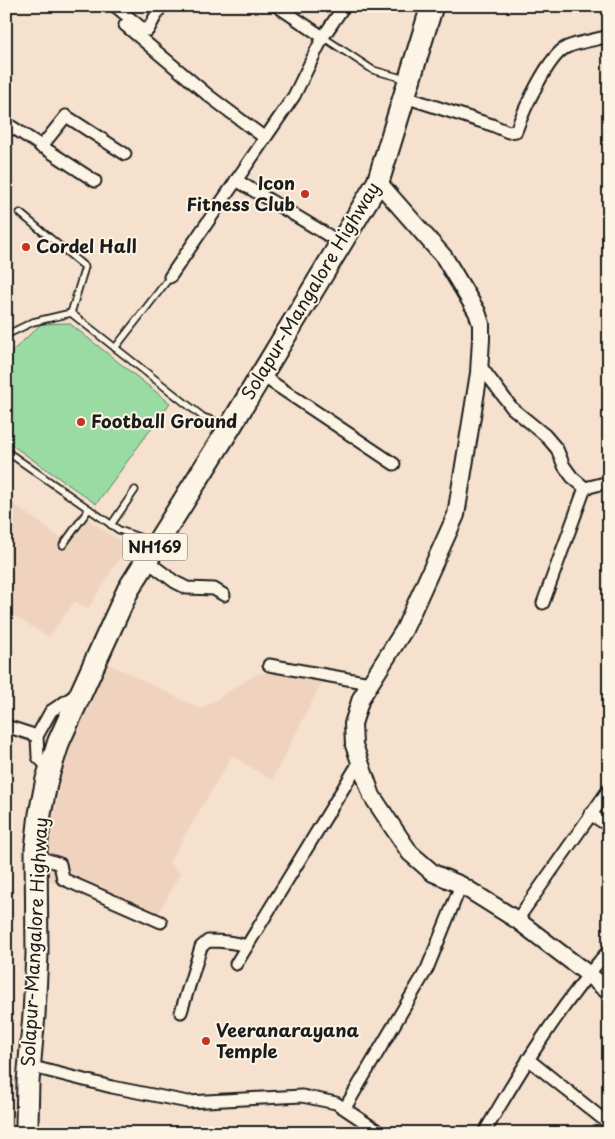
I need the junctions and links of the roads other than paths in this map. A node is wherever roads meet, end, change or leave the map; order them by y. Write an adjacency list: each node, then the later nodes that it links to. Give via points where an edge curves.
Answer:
1 (115, 6): 2 (street, via 148,30)
2 (161, 6)
3 (277, 6): 8 (street)
4 (344, 6): 8 (street)
5 (432, 6): 9 (highway, Solapur-Mangalore Highway / NH169)
6 (125, 25): 11 (street)
7 (609, 36): 9 (street, via 565,48 552,61 516,131 508,132)
8 (323, 38): 9 (lane); 11 (street, via 294,96)
9 (407, 88): 16 (highway, Solapur-Mangalore Highway / NH169)
10 (6, 123): 12 (street)
11 (265, 138): 14 (street)
12 (41, 147): 13 (street, via 66,116); 15 (street)
13 (125, 154)
14 (236, 180): 18 (street); 19 (street)
15 (95, 181)
16 (378, 182): 18 (highway, Solapur-Mangalore Highway / NH169); 23 (street, via 444,257 477,312 481,324)
17 (20, 213): 20 (lane, via 85,267)
18 (341, 243): 24 (highway, Solapur-Mangalore Highway / NH169)
19 (170, 277): 22 (lane)
20 (71, 313): 21 (lane, via 33,322); 22 (lane)
21 (6, 335)
22 (115, 348): 25 (lane, via 203,417)
23 (479, 364): 29 (street, via 512,408 557,449 564,466); 38 (street, via 456,515 404,630)
24 (261, 375): 25 (highway, Solapur-Mangalore Highway / NH169); 27 (street)
25 (230, 427): 34 (highway, Solapur-Mangalore Highway / NH169)
26 (6, 451): 31 (lane)
27 (394, 464)
28 (609, 482): 29 (street)
29 (585, 488): 36 (street)
30 (135, 490): 32 (lane)
31 (89, 510): 32 (lane); 33 (lane)
32 (111, 525): 34 (lane)
33 (64, 545)
34 (152, 552): 35 (street, via 175,582 187,588 214,590); 39 (highway, Solapur-Mangalore Highway / NH169, via 128,590)
35 (224, 595)
36 (543, 604)
37 (269, 665): 38 (street)
38 (370, 683): 42 (street, via 361,698 353,724 354,745)
39 (81, 692): 41 (street, via 52,711); 43 (highway, Solapur-Mangalore Highway / NH169)
40 (6, 726): 41 (street)
41 (37, 736): 43 (street, via 38,757)
42 (360, 762): 48 (street, via 372,796 410,853 433,873); 51 (street)
43 (50, 769): 47 (highway, Solapur-Mangalore Highway / NH169, via 40,814)
44 (609, 789): 45 (street)
45 (590, 814): 46 (street); 49 (street)
46 (609, 826)
47 (36, 856): 50 (street, via 60,864 63,879); 58 (highway, Solapur-Mangalore Highway / NH169, via 37,954)
48 (461, 885): 49 (street); 59 (street, via 427,969)
49 (517, 920): 54 (street)
50 (160, 922)
51 (247, 946): 53 (street); 56 (street, via 208,941 201,948)
52 (609, 950): 54 (street)
53 (236, 964)
54 (588, 974): 55 (street); 57 (street)
55 (609, 992)
56 (181, 1012)
57 (528, 1058): 60 (street); 63 (street)
58 (29, 1066): 59 (street, via 188,1102 302,1096); 61 (highway, Solapur-Mangalore Highway / NH169)
59 (345, 1108): 62 (street)
60 (609, 1124)
61 (29, 1133)
62 (381, 1133)
63 (484, 1133)

